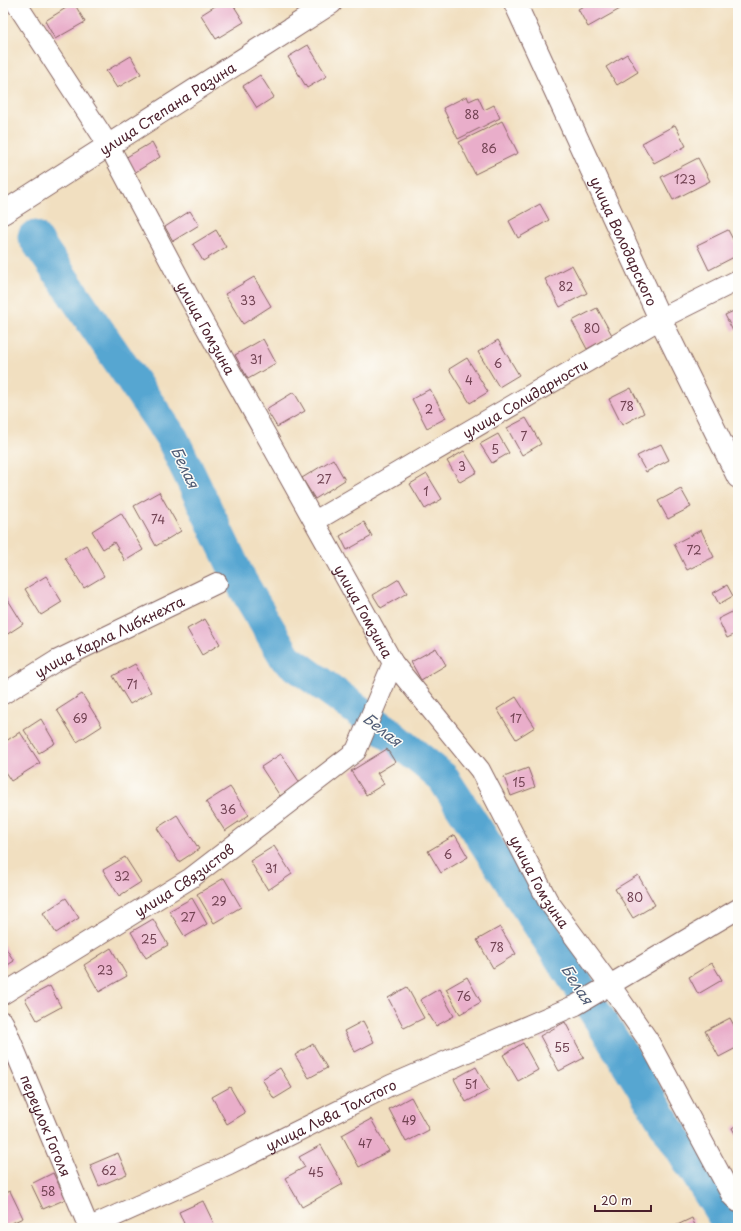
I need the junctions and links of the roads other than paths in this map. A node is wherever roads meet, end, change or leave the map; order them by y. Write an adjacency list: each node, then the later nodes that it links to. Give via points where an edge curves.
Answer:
1 (16, 3): 4 (street, улица Гомзина)
2 (331, 3): 4 (main road, улица Степана Разина)
3 (516, 3): 7 (main road, улица Володарского)
4 (108, 146): 5 (main road, улица Степана Разина); 9 (street, улица Гомзина)
5 (3, 213)
6 (738, 280): 7 (street, улица Солидарности)
7 (660, 318): 8 (main road, улица Володарского); 9 (street, улица Солидарности)
8 (738, 477)
9 (315, 521): 11 (street, улица Гомзина)
10 (217, 583): 12 (street, улица Карла Либкнехта, via 56,661)
11 (393, 663): 14 (street, улица Гомзина, via 480,770 548,901); 15 (street, улица Связистов, via 356,750 191,878)
12 (3, 694)
13 (738, 908): 14 (street)
14 (610, 985): 17 (street, улица Гомзина, via 648,1040 732,1196); 18 (street, улица Льва Толстого, via 576,1005 391,1085 229,1165)
15 (3, 994)
16 (3, 1022): 18 (street, переулок Гоголя)
17 (738, 1202)
18 (89, 1228)

